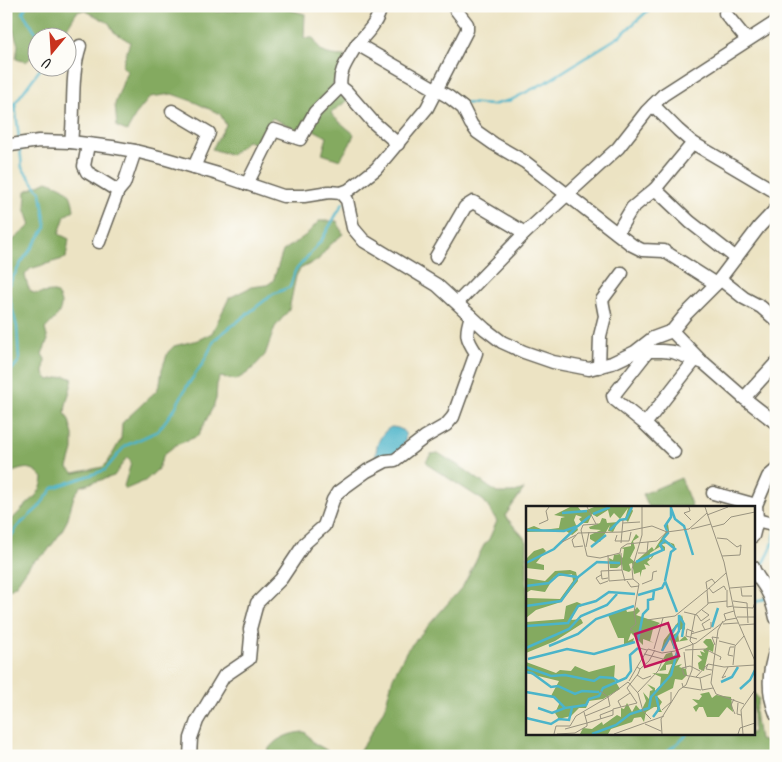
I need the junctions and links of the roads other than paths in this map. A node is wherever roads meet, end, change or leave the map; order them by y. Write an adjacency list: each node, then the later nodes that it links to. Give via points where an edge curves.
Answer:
1 (381, 6): 6 (street, via 375,24)
2 (453, 6): 9 (street, via 468,27)
3 (725, 13): 5 (street)
4 (776, 22): 5 (street)
5 (747, 40): 10 (street, via 663,95)
6 (357, 44): 8 (street, via 341,72); 9 (street)
7 (80, 46): 12 (street, via 74,73)
8 (340, 88): 14 (street); 19 (street, via 316,112 300,139 274,130)
9 (437, 90): 14 (street); 24 (street, via 463,108 477,132 525,162)
10 (653, 105): 13 (street); 24 (street, via 618,148)
11 (172, 111): 18 (street, via 209,133)
12 (71, 142): 15 (street); 16 (street, via 39,141)
13 (692, 142): 20 (street); 22 (street)
14 (398, 144): 23 (street)
15 (88, 145): 17 (street); 21 (street, via 84,166 87,172)
16 (8, 146)
17 (136, 151): 18 (street); 21 (street, via 124,184)
18 (194, 167): 19 (street)
19 (248, 184): 23 (street, via 289,197 329,192)
20 (655, 189): 27 (street, via 632,208); 30 (street)
21 (118, 191): 28 (street)
22 (776, 192)
23 (344, 195): 33 (street, via 353,228 364,241 437,284)
24 (567, 195): 26 (street); 27 (street)
25 (776, 209): 30 (street)
26 (525, 233): 29 (street, via 473,202 466,207); 33 (street)
27 (617, 233): 32 (street, via 639,249 664,251)
28 (100, 242)
29 (436, 257)
30 (736, 258): 32 (street)
31 (622, 273): 41 (street, via 602,300 605,316 600,336)
32 (718, 282): 35 (street, via 762,307); 36 (street)
33 (458, 302): 34 (street)
34 (471, 316): 41 (street, via 502,342 524,352 573,367); 57 (street, via 466,337 476,354 453,417 395,460 367,470 338,492 324,526 305,543 280,579 257,603 250,630 250,659 224,676 197,721 191,738)
35 (776, 320)
36 (672, 331): 38 (street, via 653,338); 39 (street)
37 (649, 350): 38 (street); 39 (street, via 673,352); 44 (street, via 613,396)
38 (635, 352): 41 (street)
39 (699, 362): 42 (street); 44 (street)
40 (776, 363): 42 (street)
41 (599, 368)
42 (744, 398): 43 (street)
43 (776, 423)
44 (645, 424): 45 (street)
45 (674, 452)
46 (776, 470): 48 (street, via 768,477)
47 (713, 493): 48 (street)
48 (756, 505): 49 (street)
49 (757, 520): 50 (street); 51 (street)
50 (773, 524)
51 (754, 532)
52 (756, 572): 53 (street, via 771,599)
53 (776, 618)
54 (776, 650): 55 (street, via 770,666)
55 (772, 686): 56 (street)
56 (776, 714)
57 (190, 756)

